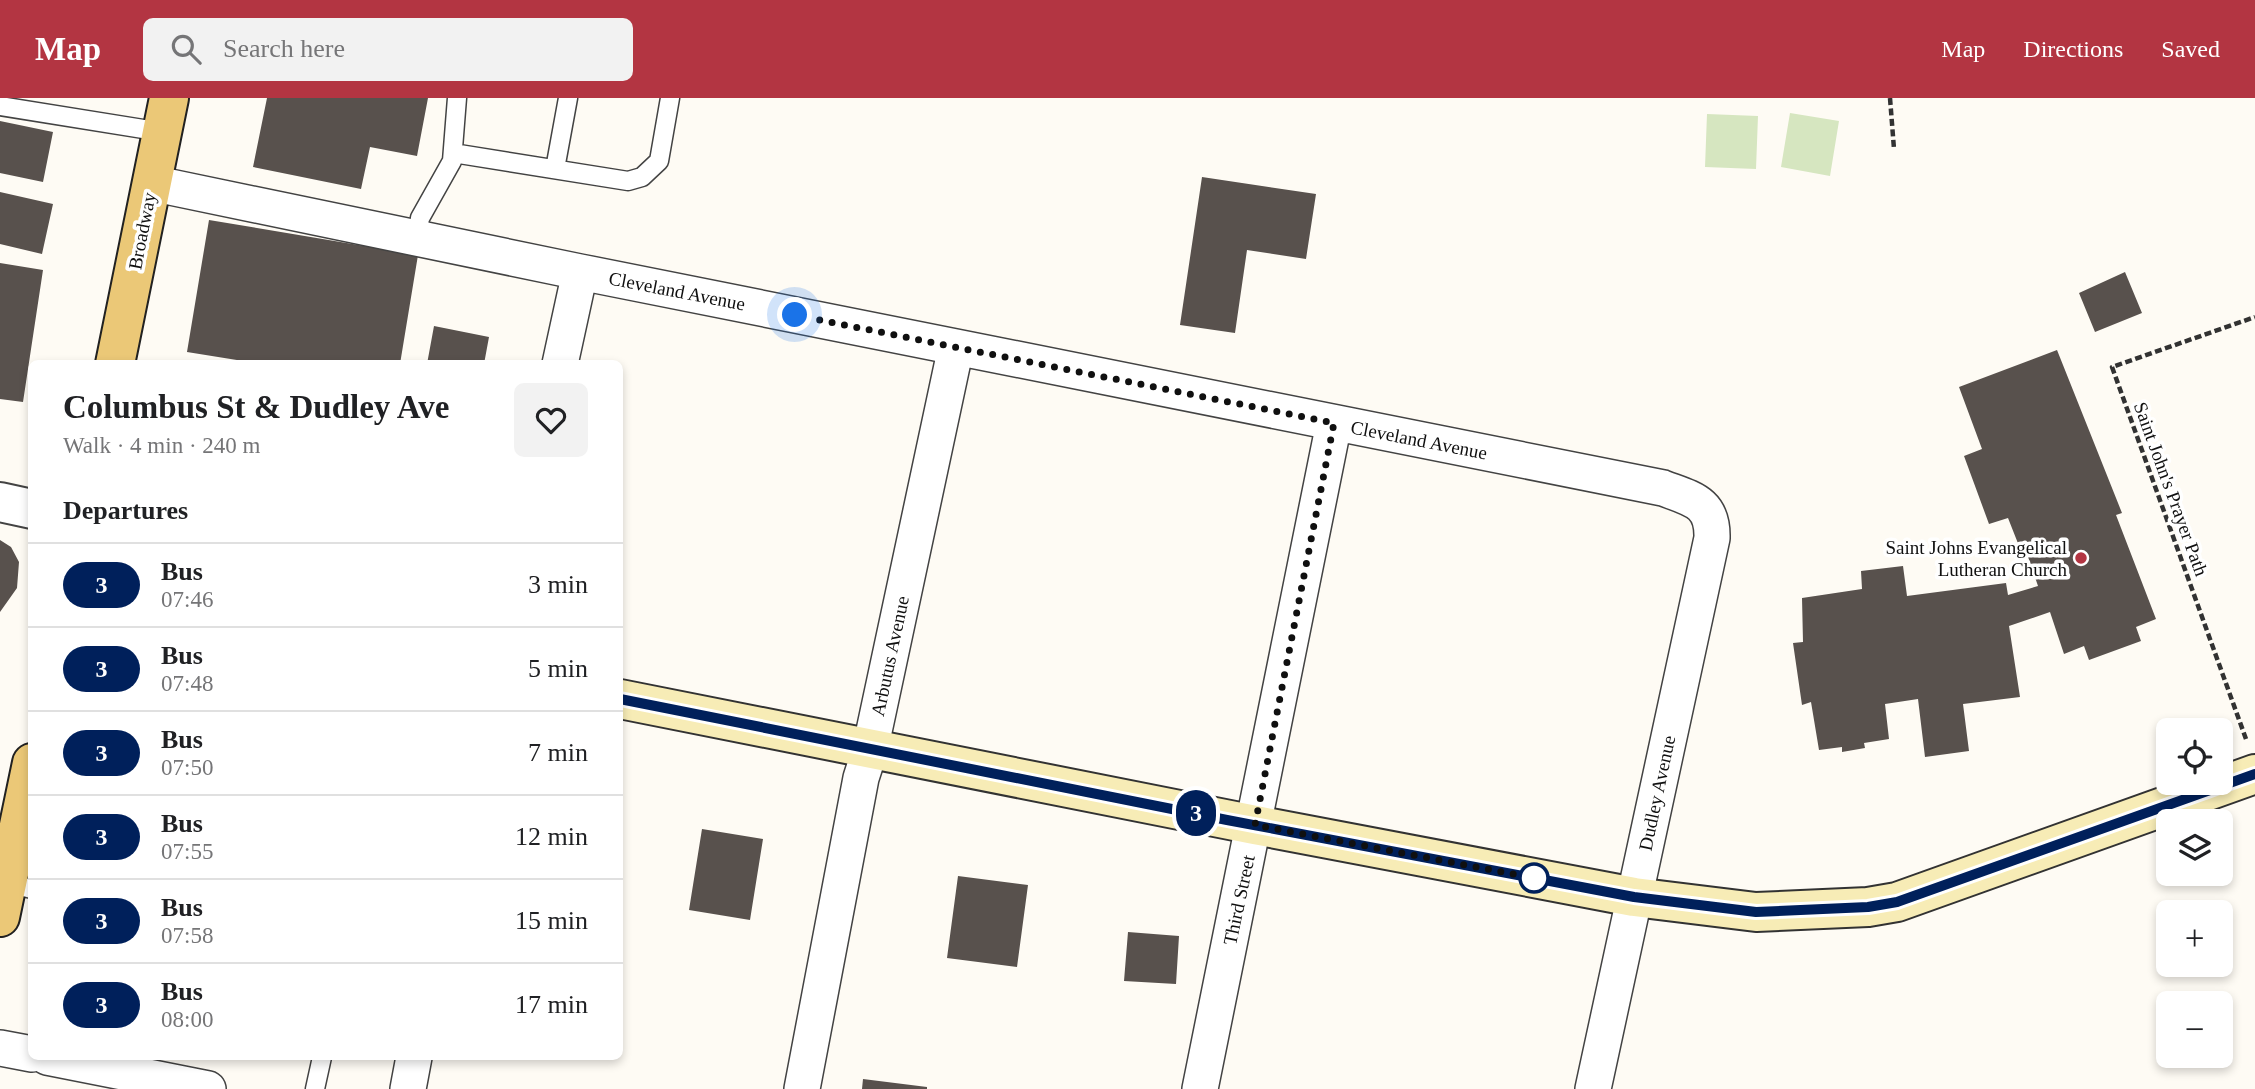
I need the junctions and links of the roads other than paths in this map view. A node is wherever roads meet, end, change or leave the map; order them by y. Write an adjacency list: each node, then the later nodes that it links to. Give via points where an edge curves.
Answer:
1 (457, 98): 6 (lane)
2 (568, 98): 7 (lane)
3 (670, 98): 7 (lane, via 659,161 642,177 628,181)
4 (0, 106): 5 (lane)
5 (166, 115): 8 (main road, Broadway)
6 (453, 153): 7 (lane); 9 (lane, via 420,218)
7 (555, 169)
8 (152, 183): 9 (street, Cleveland Avenue); 12 (main road, Broadway)
9 (417, 238): 10 (street, Cleveland Avenue)
10 (580, 272): 11 (street, Cleveland Avenue); 13 (street)
11 (956, 347): 14 (street, Cleveland Avenue); 19 (street, Arbutus Avenue)
12 (116, 360)
13 (561, 360)
14 (1334, 423): 15 (street, Cleveland Avenue, via 1663,488); 22 (street, Third Street)
15 (1697, 501): 24 (street, Dudley Avenue, via 1707,511 1712,538)
16 (0, 502): 17 (street)
17 (28, 508)
18 (623, 700): 19 (main road)
19 (870, 750): 22 (main road); 33 (street, Arbutus Avenue)
20 (2252, 759): 24 (main road, via 1897,902 1756,912)
21 (23, 785): 23 (main road)
22 (1255, 825): 24 (main road); 34 (street, Third Street)
23 (13, 896)
24 (1634, 897): 35 (street, Dudley Avenue)
25 (0, 1048): 26 (street)
26 (28, 1053)
27 (62, 1060): 30 (street)
28 (321, 1060): 31 (lane)
29 (413, 1060): 32 (street)
30 (208, 1089)
31 (315, 1089)
32 (408, 1089)
33 (802, 1089)
34 (1199, 1089)
35 (1593, 1089)

